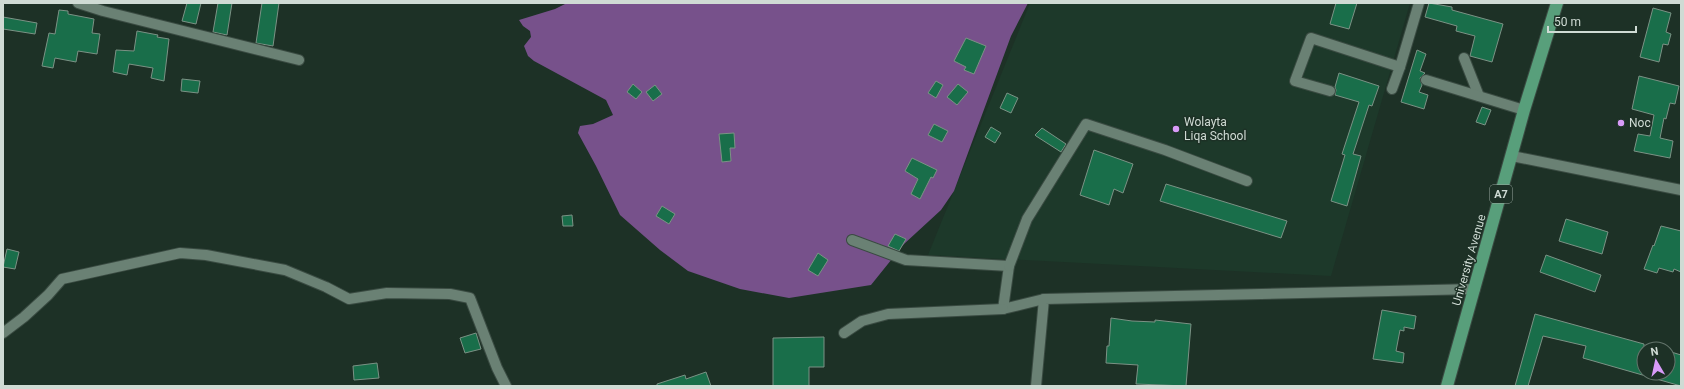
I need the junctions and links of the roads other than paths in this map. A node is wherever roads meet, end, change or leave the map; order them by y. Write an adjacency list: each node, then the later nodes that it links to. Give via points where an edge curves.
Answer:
1 (78, 3): 5 (street)
2 (1419, 3): 6 (street)
3 (1556, 3): 11 (highway, University Avenue / A7)
4 (1464, 58): 10 (street)
5 (299, 60)
6 (1400, 67): 8 (street); 9 (street, via 1311,38 1295,81)
7 (1426, 80): 10 (street)
8 (1392, 89)
9 (1330, 91)
10 (1479, 96): 11 (street)
11 (1524, 110): 12 (highway, University Avenue / A7)
12 (1512, 156): 14 (street); 17 (highway, University Avenue / A7)
13 (1247, 181): 16 (street, via 1086,124 1027,219)
14 (1681, 190)
15 (852, 240): 16 (street, via 906,260)
16 (1009, 266): 19 (street)
17 (1475, 289): 18 (street); 24 (highway, University Avenue / A7)
18 (1044, 299): 19 (street); 23 (street)
19 (1002, 309): 21 (street, via 888,314 862,321)
20 (3, 333): 22 (street, via 43,300 62,279 180,253 206,255 285,270 350,299 387,293 450,294 470,298)
21 (844, 333)
22 (506, 386)
23 (1036, 386)
24 (1447, 386)

